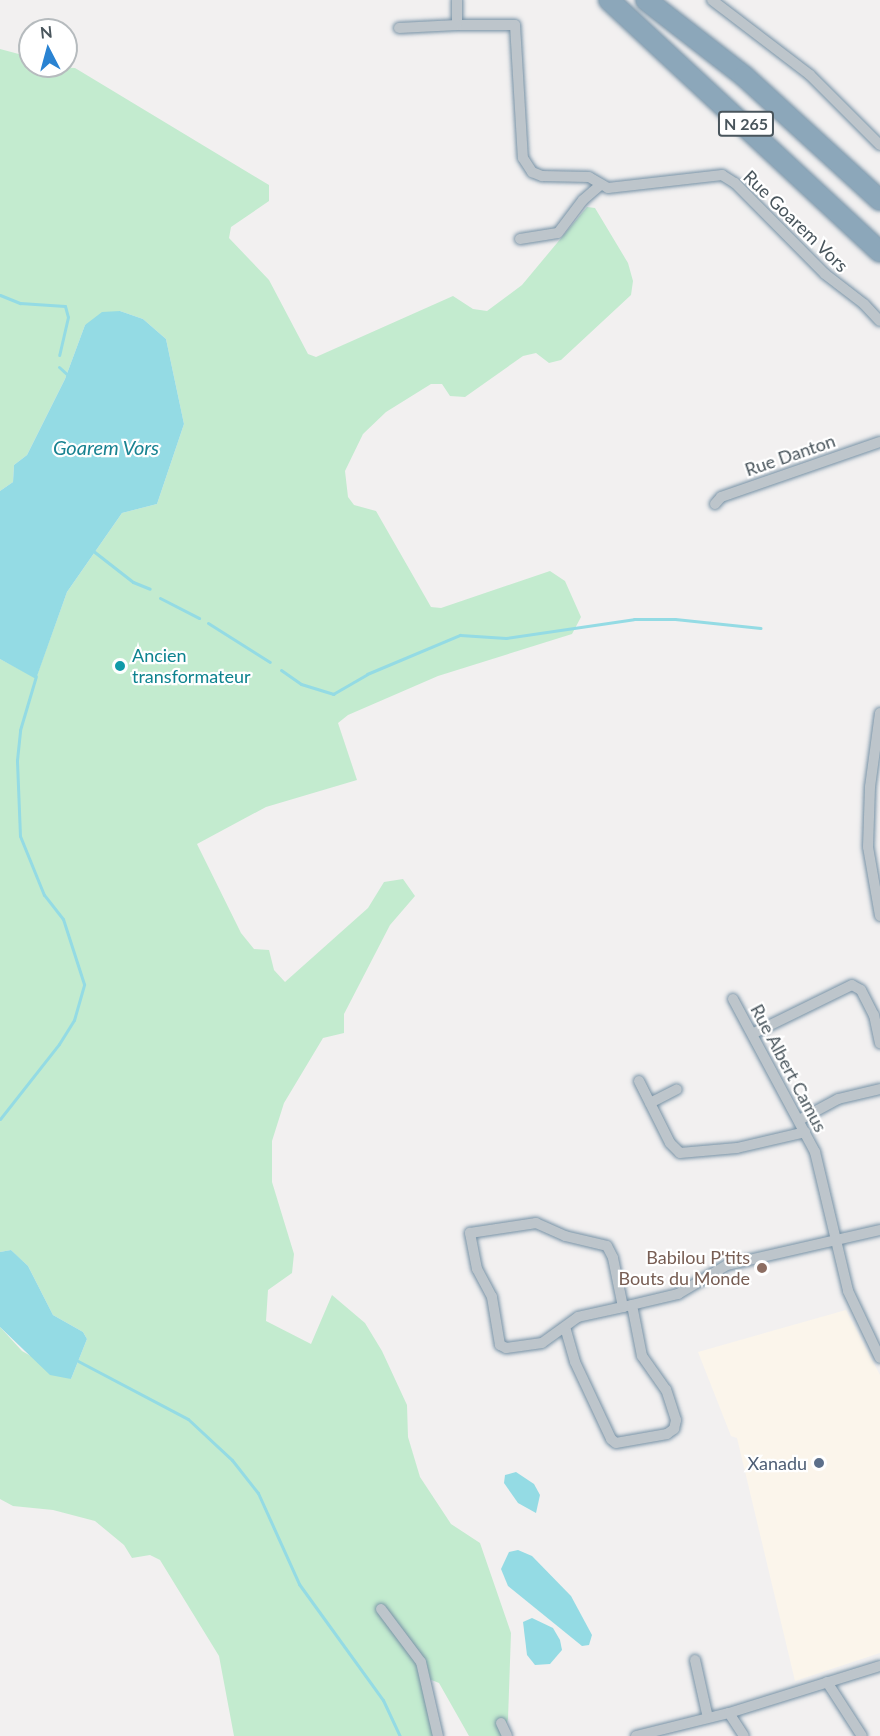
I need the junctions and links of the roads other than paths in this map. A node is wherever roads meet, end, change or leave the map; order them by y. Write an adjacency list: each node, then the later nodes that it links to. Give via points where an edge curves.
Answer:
1 (457, 0): 5 (street)
2 (609, 0): 11 (highway, N 265)
3 (646, 0): 9 (highway, N 265, via 744,76)
4 (712, 0): 7 (street, via 810,75)
5 (457, 25): 6 (street, Rue Goarem Vors); 8 (street, Rue Goarem Vors, via 515,25 526,166 542,176 589,177)
6 (399, 28)
7 (880, 145)
8 (600, 185): 10 (street, via 558,233); 12 (street, Rue Goarem Vors, via 622,187 722,175)
9 (880, 200)
10 (520, 238)
11 (880, 252)
12 (880, 321)
13 (880, 442): 14 (street, Rue Danton, via 721,497)
14 (715, 504)
15 (880, 713): 16 (street)
16 (875, 787): 17 (street, via 868,847)
17 (880, 916)
18 (733, 999): 19 (street, Rue Albert Camus)
19 (754, 1033): 20 (street, via 815,1001 858,986 874,1015); 25 (street, Rue Albert Camus)
20 (880, 1043)
21 (639, 1081): 24 (street)
22 (677, 1089): 24 (street)
23 (880, 1089): 25 (street, via 838,1099)
24 (650, 1103): 26 (street, via 670,1143 680,1153 737,1148)
25 (801, 1119): 26 (street, Rue Albert Camus)
26 (806, 1132): 28 (street, Rue Albert Camus, via 815,1152)
27 (880, 1230): 28 (street)
28 (834, 1242): 29 (street, via 727,1265 678,1294); 31 (street, Rue Albert Camus, via 848,1291)
29 (627, 1306): 30 (street, via 578,1317); 30 (street, via 642,1356 666,1390 676,1420 674,1429 667,1434 616,1443 611,1439 575,1362); 30 (street, via 607,1246 536,1223 470,1233 477,1269 492,1297 500,1345 516,1349 542,1343)
30 (565, 1327)
31 (880, 1358)
32 (381, 1610): 39 (street, via 422,1662)
33 (695, 1660): 37 (street)
34 (880, 1666): 35 (street)
35 (827, 1682): 36 (street); 43 (street)
36 (729, 1713): 37 (street); 42 (street)
37 (708, 1718): 41 (street)
38 (501, 1723): 40 (street)
39 (438, 1736)
40 (507, 1736)
41 (636, 1736)
42 (744, 1736)
43 (862, 1736)

